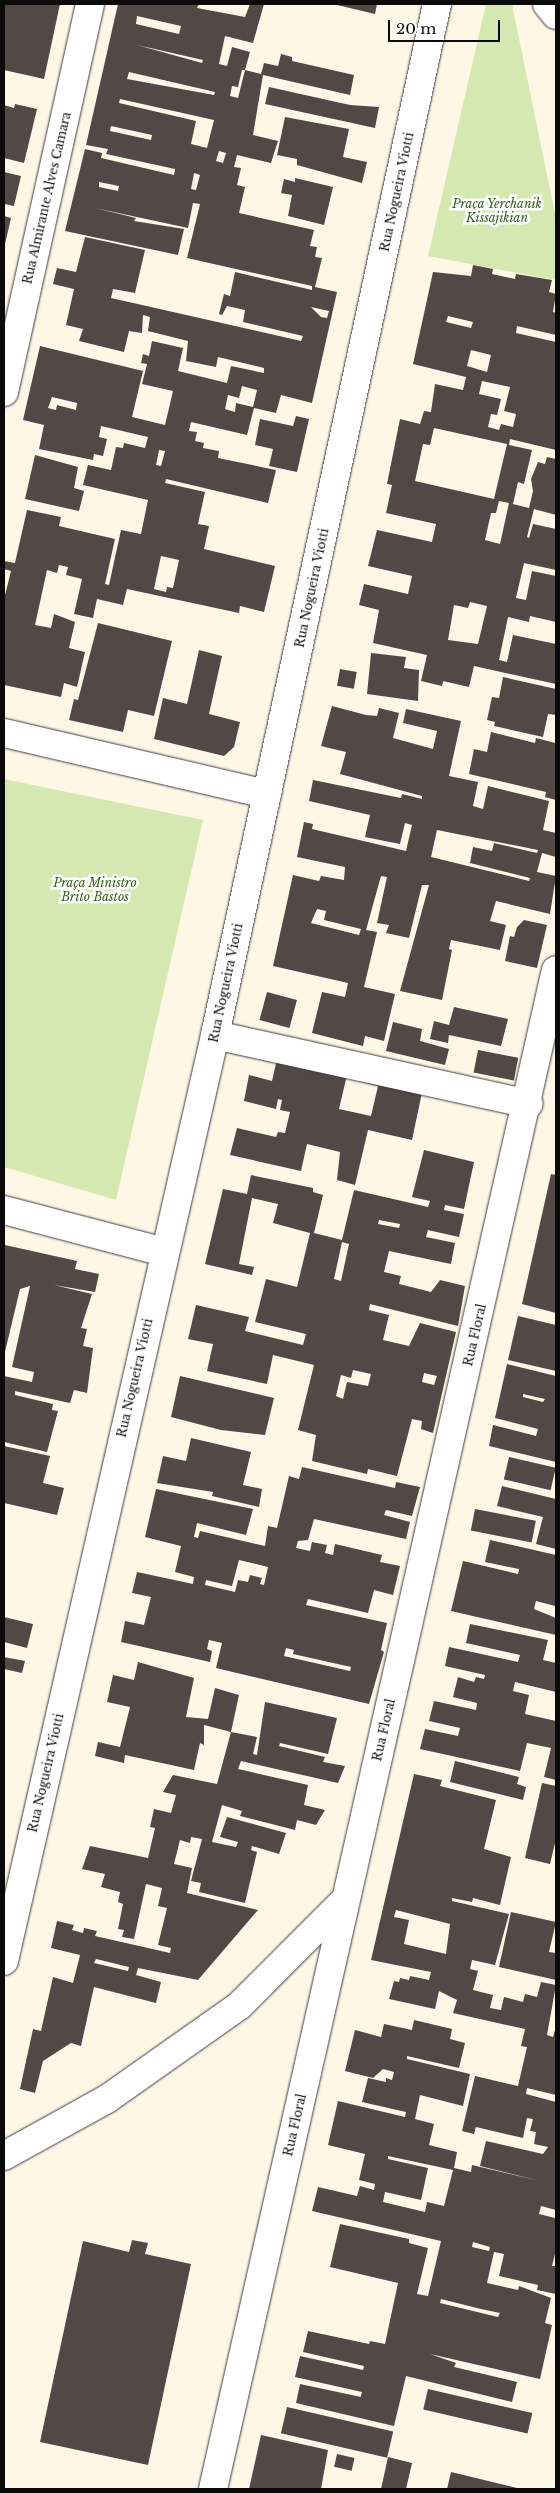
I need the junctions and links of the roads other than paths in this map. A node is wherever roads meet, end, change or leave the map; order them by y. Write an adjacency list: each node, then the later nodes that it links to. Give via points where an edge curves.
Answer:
1 (90, 4): 5 (street, Rua Almirante Alves Camara)
2 (438, 4): 7 (street, Rua Nogueira Viotti)
3 (547, 4): 4 (street)
4 (556, 16)
5 (4, 392)
6 (4, 733): 7 (street)
7 (267, 794): 9 (street, Rua Nogueira Viotti)
8 (556, 970): 10 (street, Rua Floral)
9 (215, 1035): 10 (street); 12 (street, Rua Nogueira Viotti)
10 (528, 1104): 13 (street, Rua Floral)
11 (4, 1210): 12 (street)
12 (164, 1252): 14 (street, Rua Nogueira Viotti)
13 (345, 1900): 15 (street, via 239,2006 107,2098); 16 (street, Rua Floral)
14 (4, 1961)
15 (4, 2156)
16 (213, 2489)

